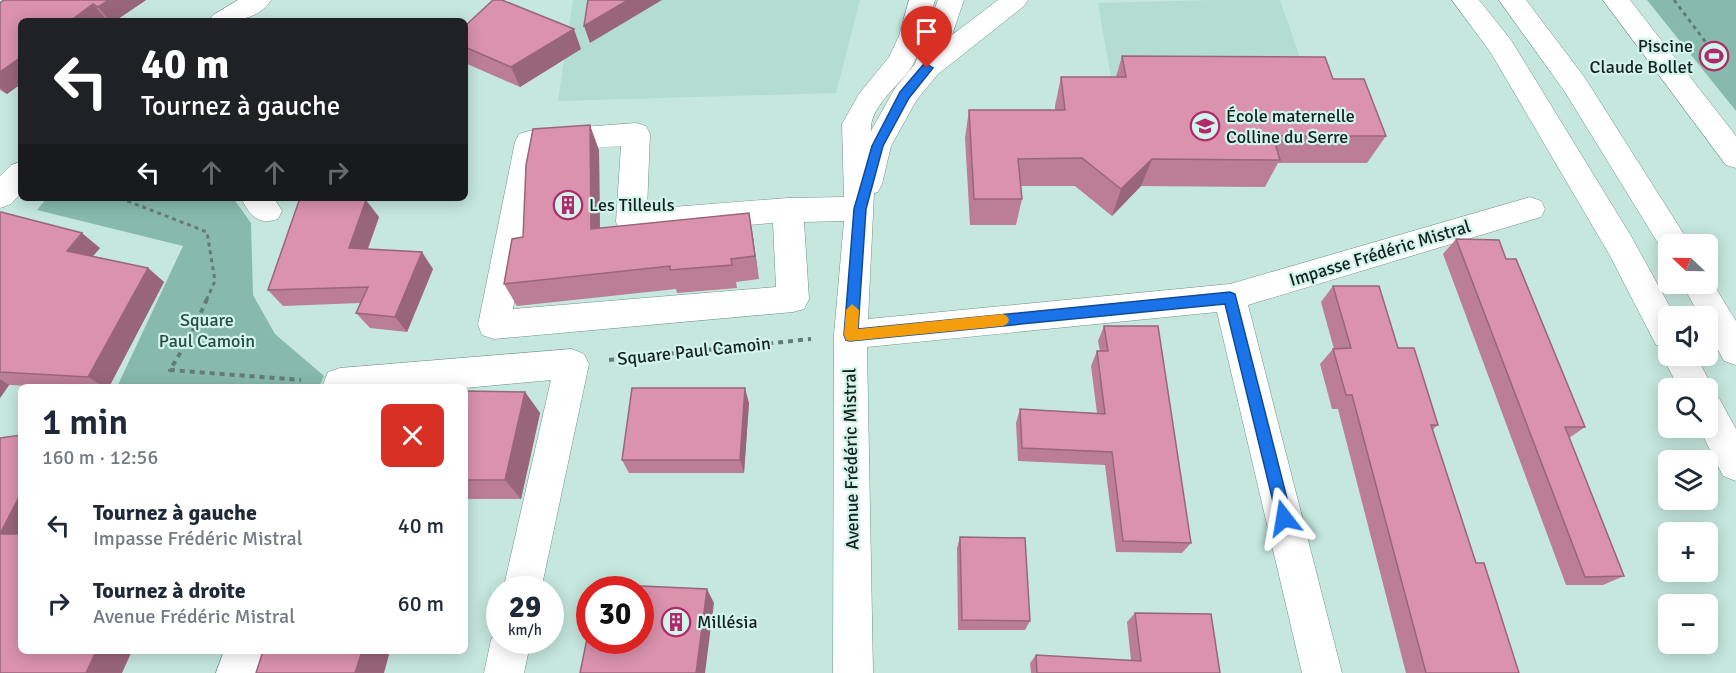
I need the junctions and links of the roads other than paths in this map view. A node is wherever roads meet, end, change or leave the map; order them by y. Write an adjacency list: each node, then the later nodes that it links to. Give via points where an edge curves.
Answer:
1 (258, 0): 8 (main road)
2 (922, 0): 11 (main road, Avenue Frédéric Mistral, via 901,61 856,124)
3 (951, 0): 9 (main road, Avenue Frédéric Mistral)
4 (1015, 0): 9 (main road)
5 (1465, 0): 17 (main road, via 1513,67)
6 (1512, 0): 14 (main road, via 1575,85)
7 (1616, 0): 10 (main road)
8 (227, 18)
9 (927, 68): 11 (main road, Avenue Frédéric Mistral, via 904,95 878,146)
10 (1736, 158)
11 (860, 209): 13 (main road); 18 (main road, Avenue Frédéric Mistral)
12 (1530, 209): 16 (main road, Impasse Frédéric Mistral)
13 (788, 210): 13 (main road, via 630,222 636,134 529,142 494,325 793,298)
14 (1669, 234)
15 (1704, 294): 19 (main road)
16 (1230, 297): 18 (main road, Impasse Frédéric Mistral); 29 (main road)
17 (1658, 316)
18 (850, 335): 28 (main road, Avenue Frédéric Mistral)
19 (1736, 351)
20 (351, 384): 23 (main road, via 572,364)
21 (1718, 430): 22 (main road)
22 (1736, 464)
23 (525, 576)
24 (243, 654): 26 (main road)
25 (508, 654): 27 (main road)
26 (236, 673)
27 (504, 673)
28 (853, 673)
29 (1322, 673)

